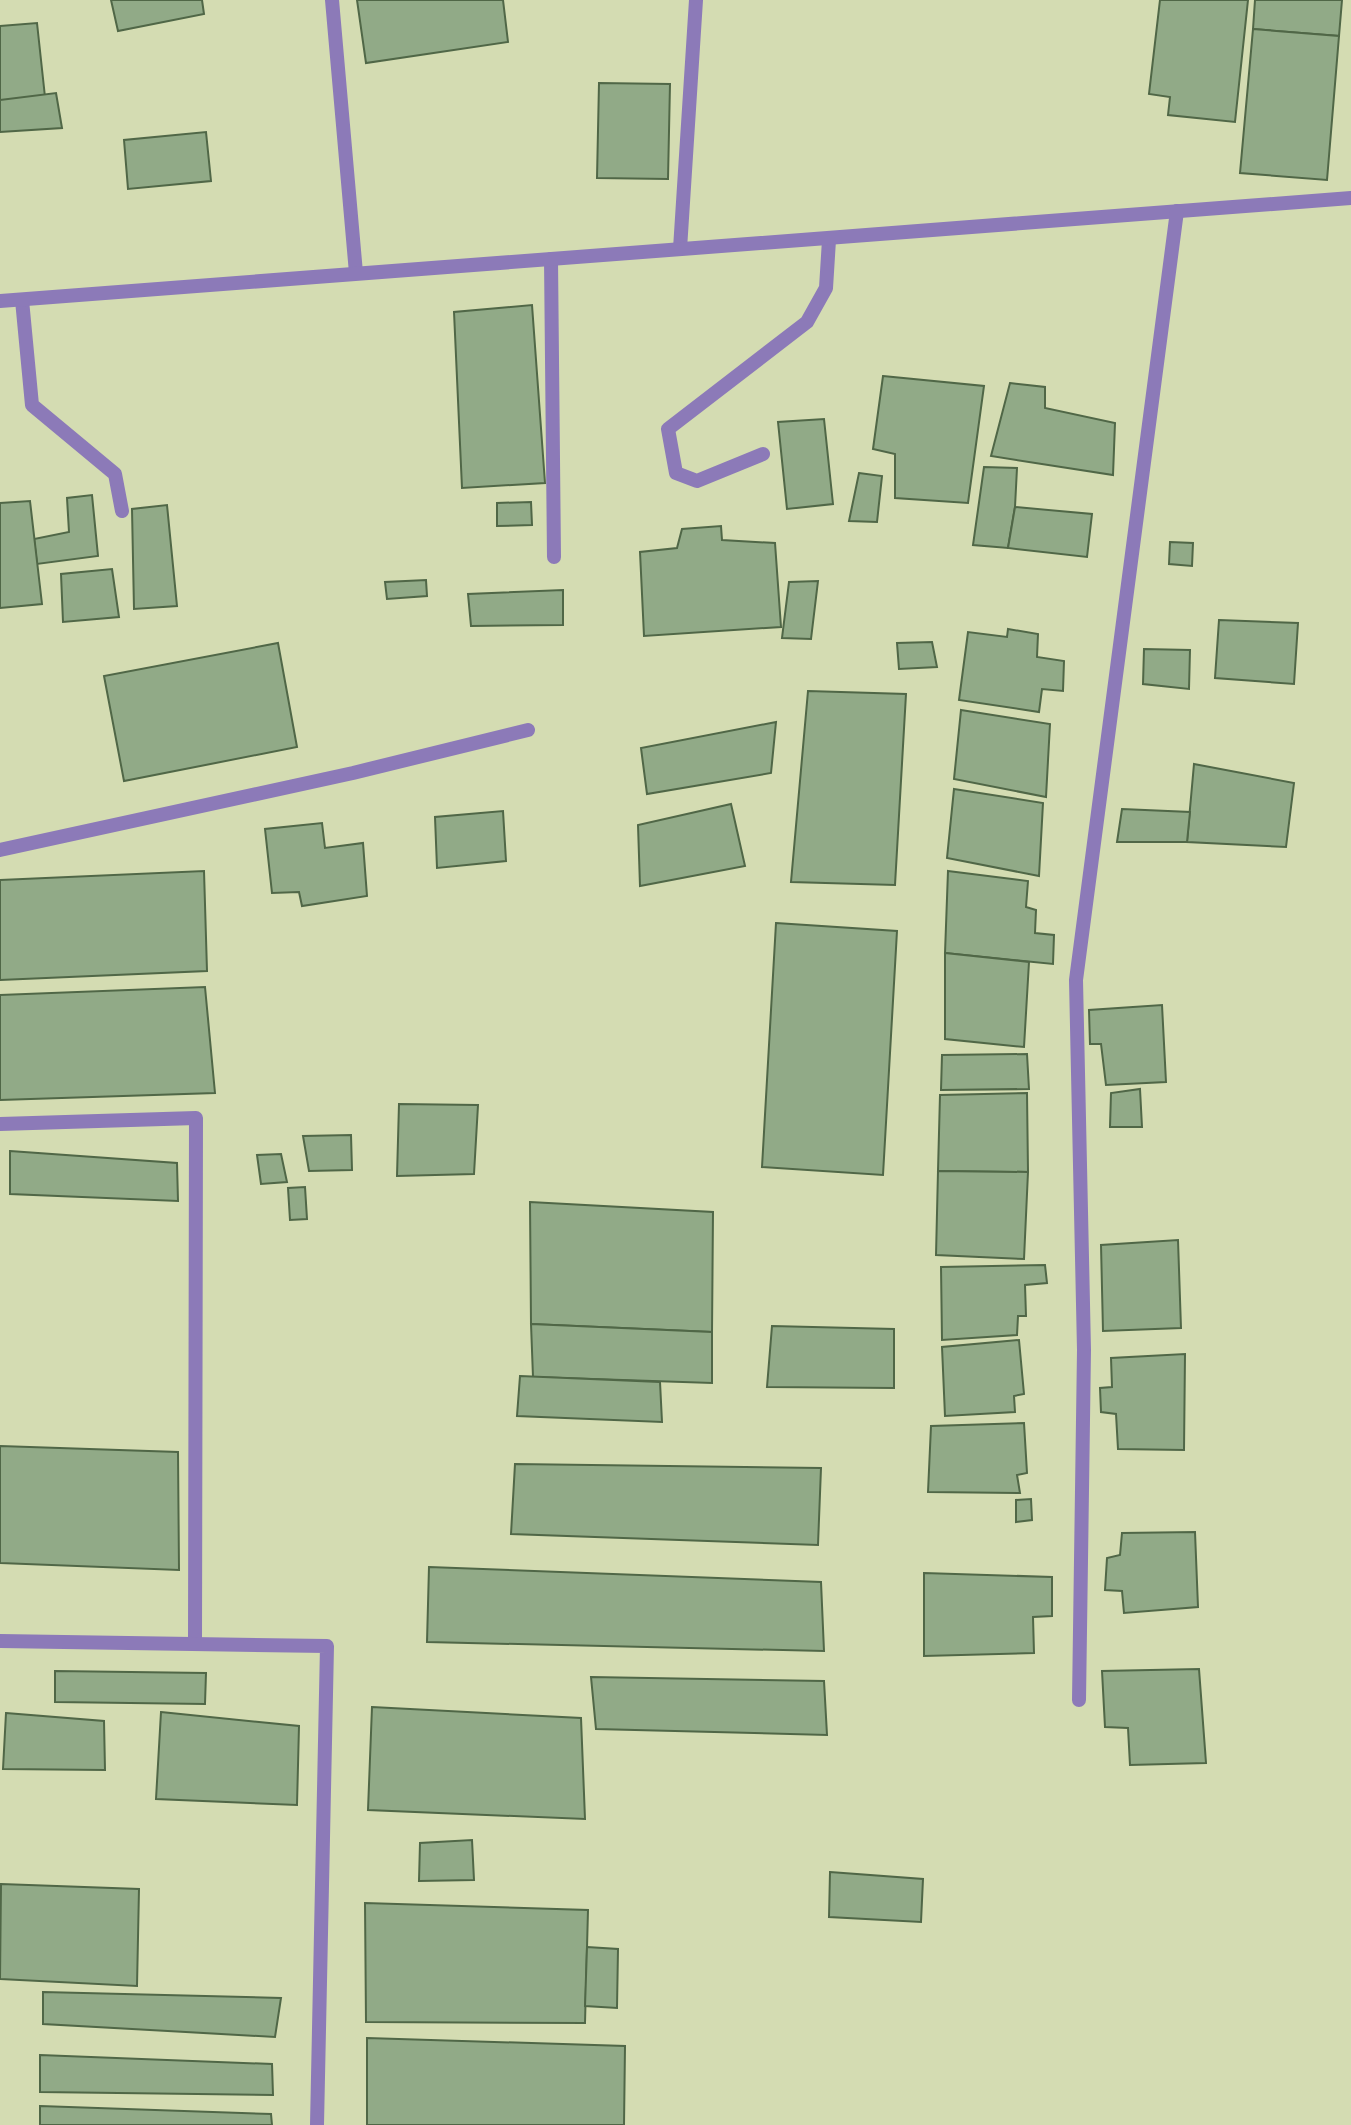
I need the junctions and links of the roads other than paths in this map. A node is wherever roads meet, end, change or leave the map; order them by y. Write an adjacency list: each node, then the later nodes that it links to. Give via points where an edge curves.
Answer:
1 (332, 0): 8 (street)
2 (696, 0): 6 (street)
3 (1351, 198): 4 (street)
4 (1177, 211): 5 (street); 19 (street, via 1076,981 1084,1350)
5 (830, 240): 6 (street); 11 (street, via 826,288 807,322 668,429 676,473 697,481)
6 (680, 249): 7 (street)
7 (551, 258): 8 (street); 13 (street)
8 (356, 273): 9 (street)
9 (22, 300): 10 (street); 12 (street, via 32,405 115,474)
10 (0, 301)
11 (763, 454)
12 (122, 510)
13 (554, 557)
14 (528, 730): 15 (street)
15 (0, 850)
16 (0, 1124): 18 (street, via 196,1118)
17 (0, 1641): 18 (street)
18 (195, 1644): 20 (street, via 327,1646)
19 (1079, 1700)
20 (317, 2125)

